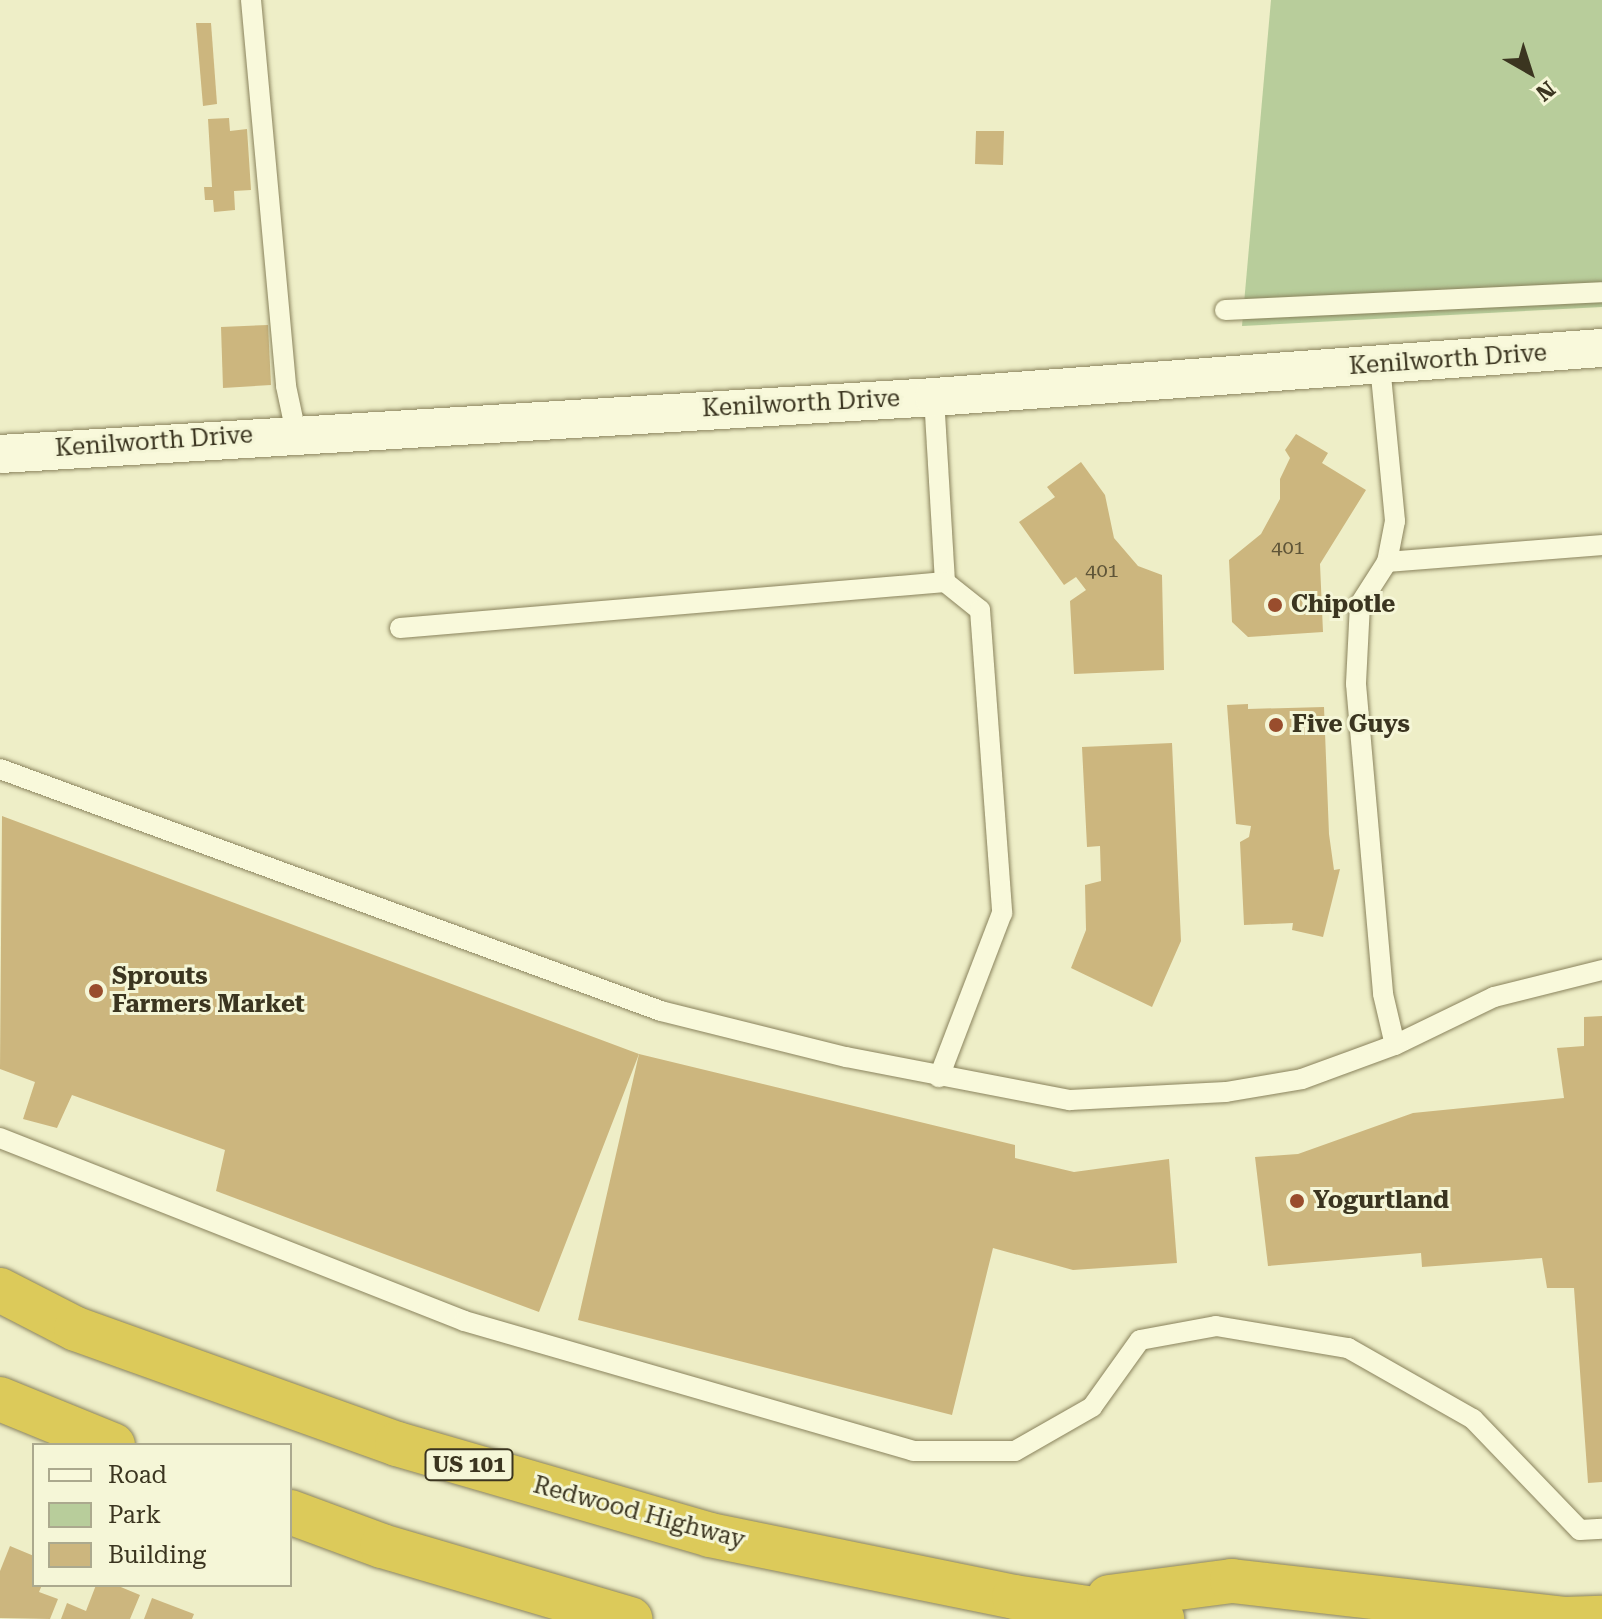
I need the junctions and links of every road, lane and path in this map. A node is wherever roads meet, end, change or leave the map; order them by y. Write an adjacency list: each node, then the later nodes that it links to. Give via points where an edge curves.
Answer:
1 (251, 0): 7 (lane, via 286,386)
2 (1602, 292): 3 (lane)
3 (1225, 310)
4 (1602, 348): 5 (street, Kenilworth Drive)
5 (1380, 365): 6 (street, Kenilworth Drive); 10 (lane, via 1395,521)
6 (934, 397): 7 (street, Kenilworth Drive); 11 (lane)
7 (296, 433): 8 (street, Kenilworth Drive)
8 (0, 454)
9 (1602, 545): 10 (lane)
10 (1387, 562): 15 (lane, via 1360,604 1356,684 1383,994)
11 (945, 582): 12 (lane); 16 (lane, via 980,610 1002,913)
12 (400, 628)
13 (0, 769): 16 (lane, via 661,1011)
14 (1602, 970): 15 (lane, via 1494,997)
15 (1395, 1045): 16 (lane, via 1302,1079 1226,1092 1070,1100)
16 (939, 1077)
17 (0, 1138): 22 (lane, via 464,1321 913,1451 1015,1451 1092,1407 1140,1340 1216,1326 1348,1348 1473,1419 1580,1530)
18 (0, 1290): 23 (highway, Redwood Highway / US 101, via 76,1329 411,1448 710,1535)
19 (0, 1399): 20 (highway)
20 (108, 1443)
21 (292, 1513): 25 (highway, via 382,1546)
22 (1602, 1529)
23 (1063, 1603): 24 (highway, via 1232,1581 1564,1619); 26 (highway, Redwood Highway / US 101)
24 (1602, 1618)
25 (630, 1619)
26 (1162, 1619)

